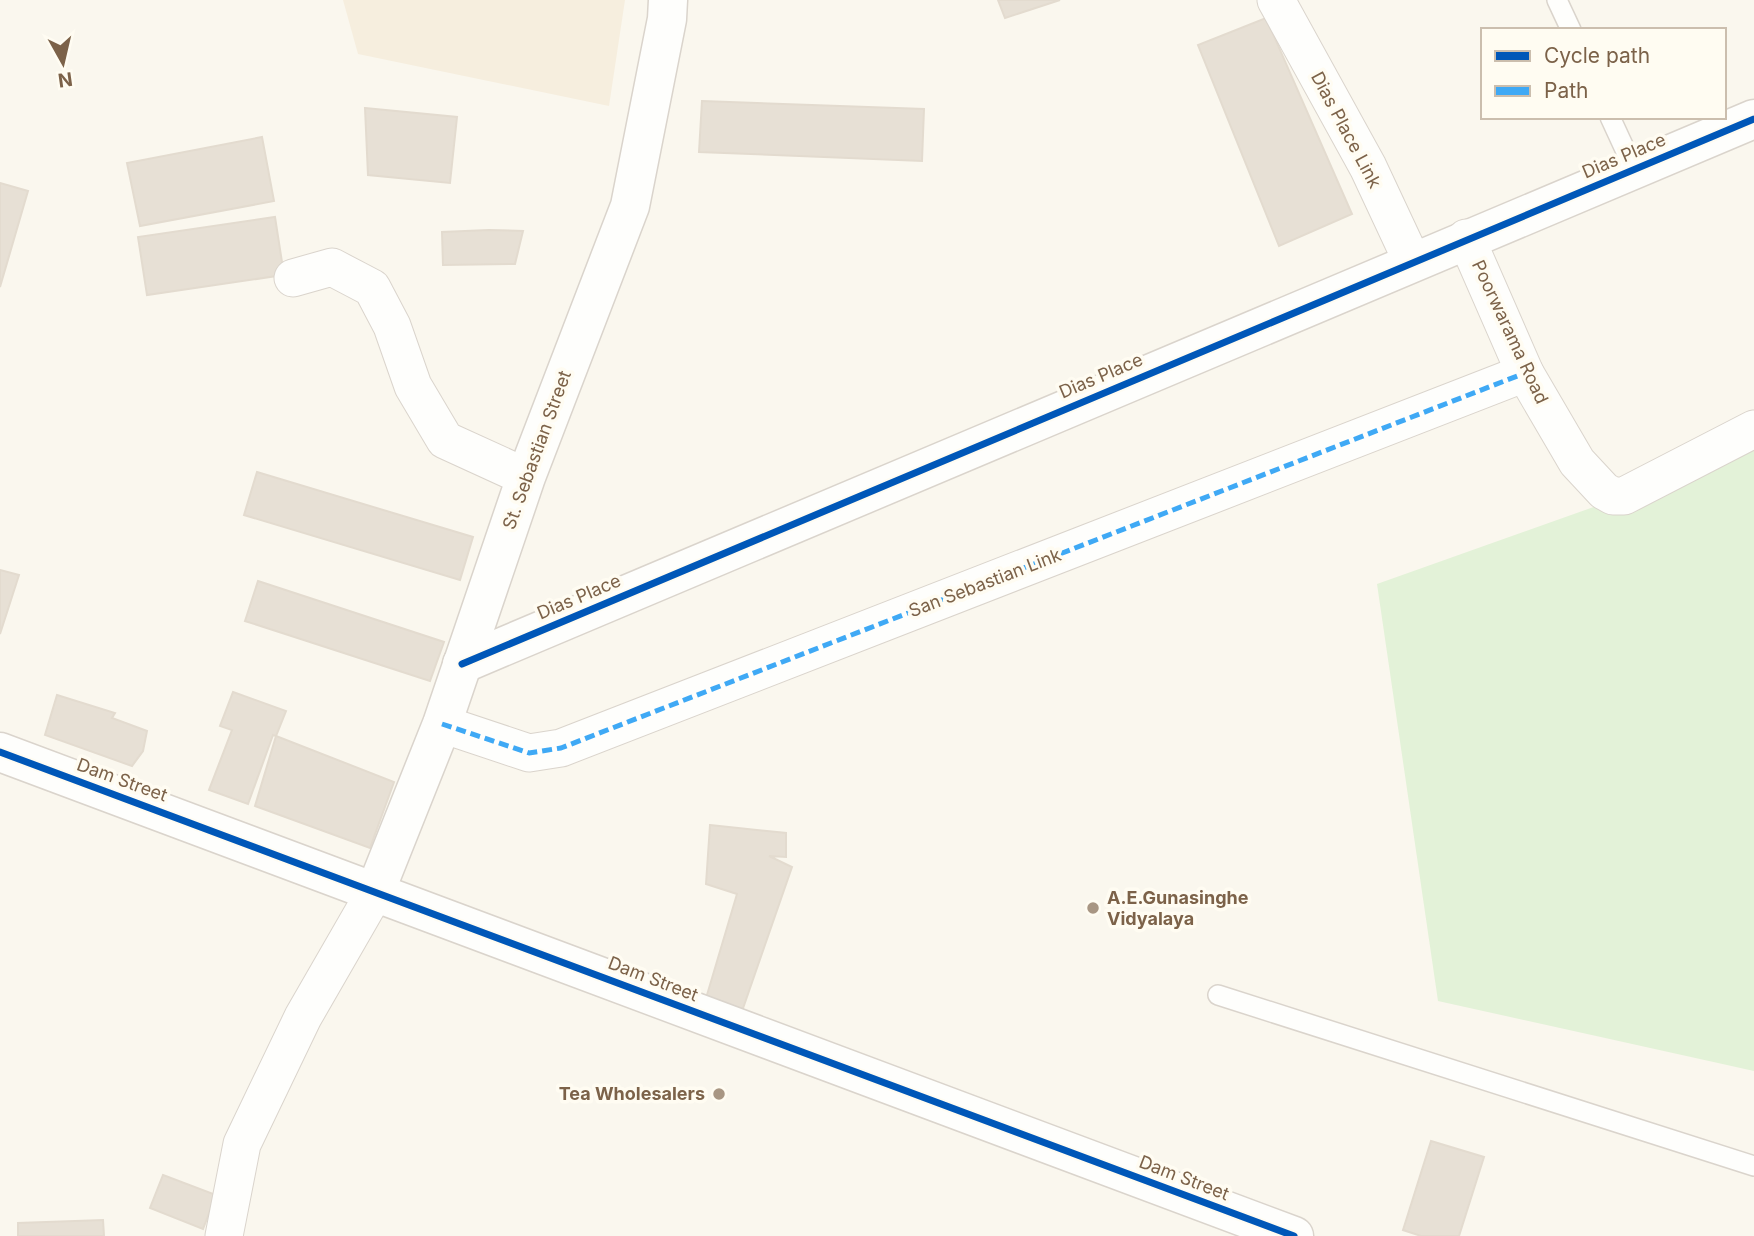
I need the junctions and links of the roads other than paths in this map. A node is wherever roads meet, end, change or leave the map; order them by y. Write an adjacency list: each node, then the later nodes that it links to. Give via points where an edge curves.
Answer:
1 (668, 0): 13 (street, St. Sebastian Street, via 629,206)
2 (1276, 0): 9 (street, Dias Place Link, via 1368,167)
3 (1557, 0): 4 (lane)
4 (1570, 28)
5 (1611, 119): 7 (lane)
6 (1754, 119): 7 (street, Dias Place)
7 (1634, 169): 8 (street, Dias Place)
8 (1466, 238): 9 (street, Dias Place); 11 (street, Poorwarama Road)
9 (1412, 261): 14 (street, Dias Place)
10 (293, 278): 13 (street, via 332,267 372,288 392,326 413,386 445,440)
11 (1525, 373): 12 (street, Poorwarama Road, via 1577,462 1613,496 1624,496); 15 (street, San Sebastian Link, via 562,748 529,753)
12 (1754, 429)
13 (526, 477): 14 (street, St. Sebastian Street)
14 (462, 663): 15 (street, St. Sebastian Street)
15 (442, 724): 17 (street, St. Sebastian Street)
16 (0, 752): 17 (street, Dam Street)
17 (375, 892): 20 (street, via 303,1017 242,1144); 21 (street, Dam Street)
18 (1218, 995): 19 (lane)
19 (1754, 1167)
20 (224, 1236)
21 (1294, 1236)

